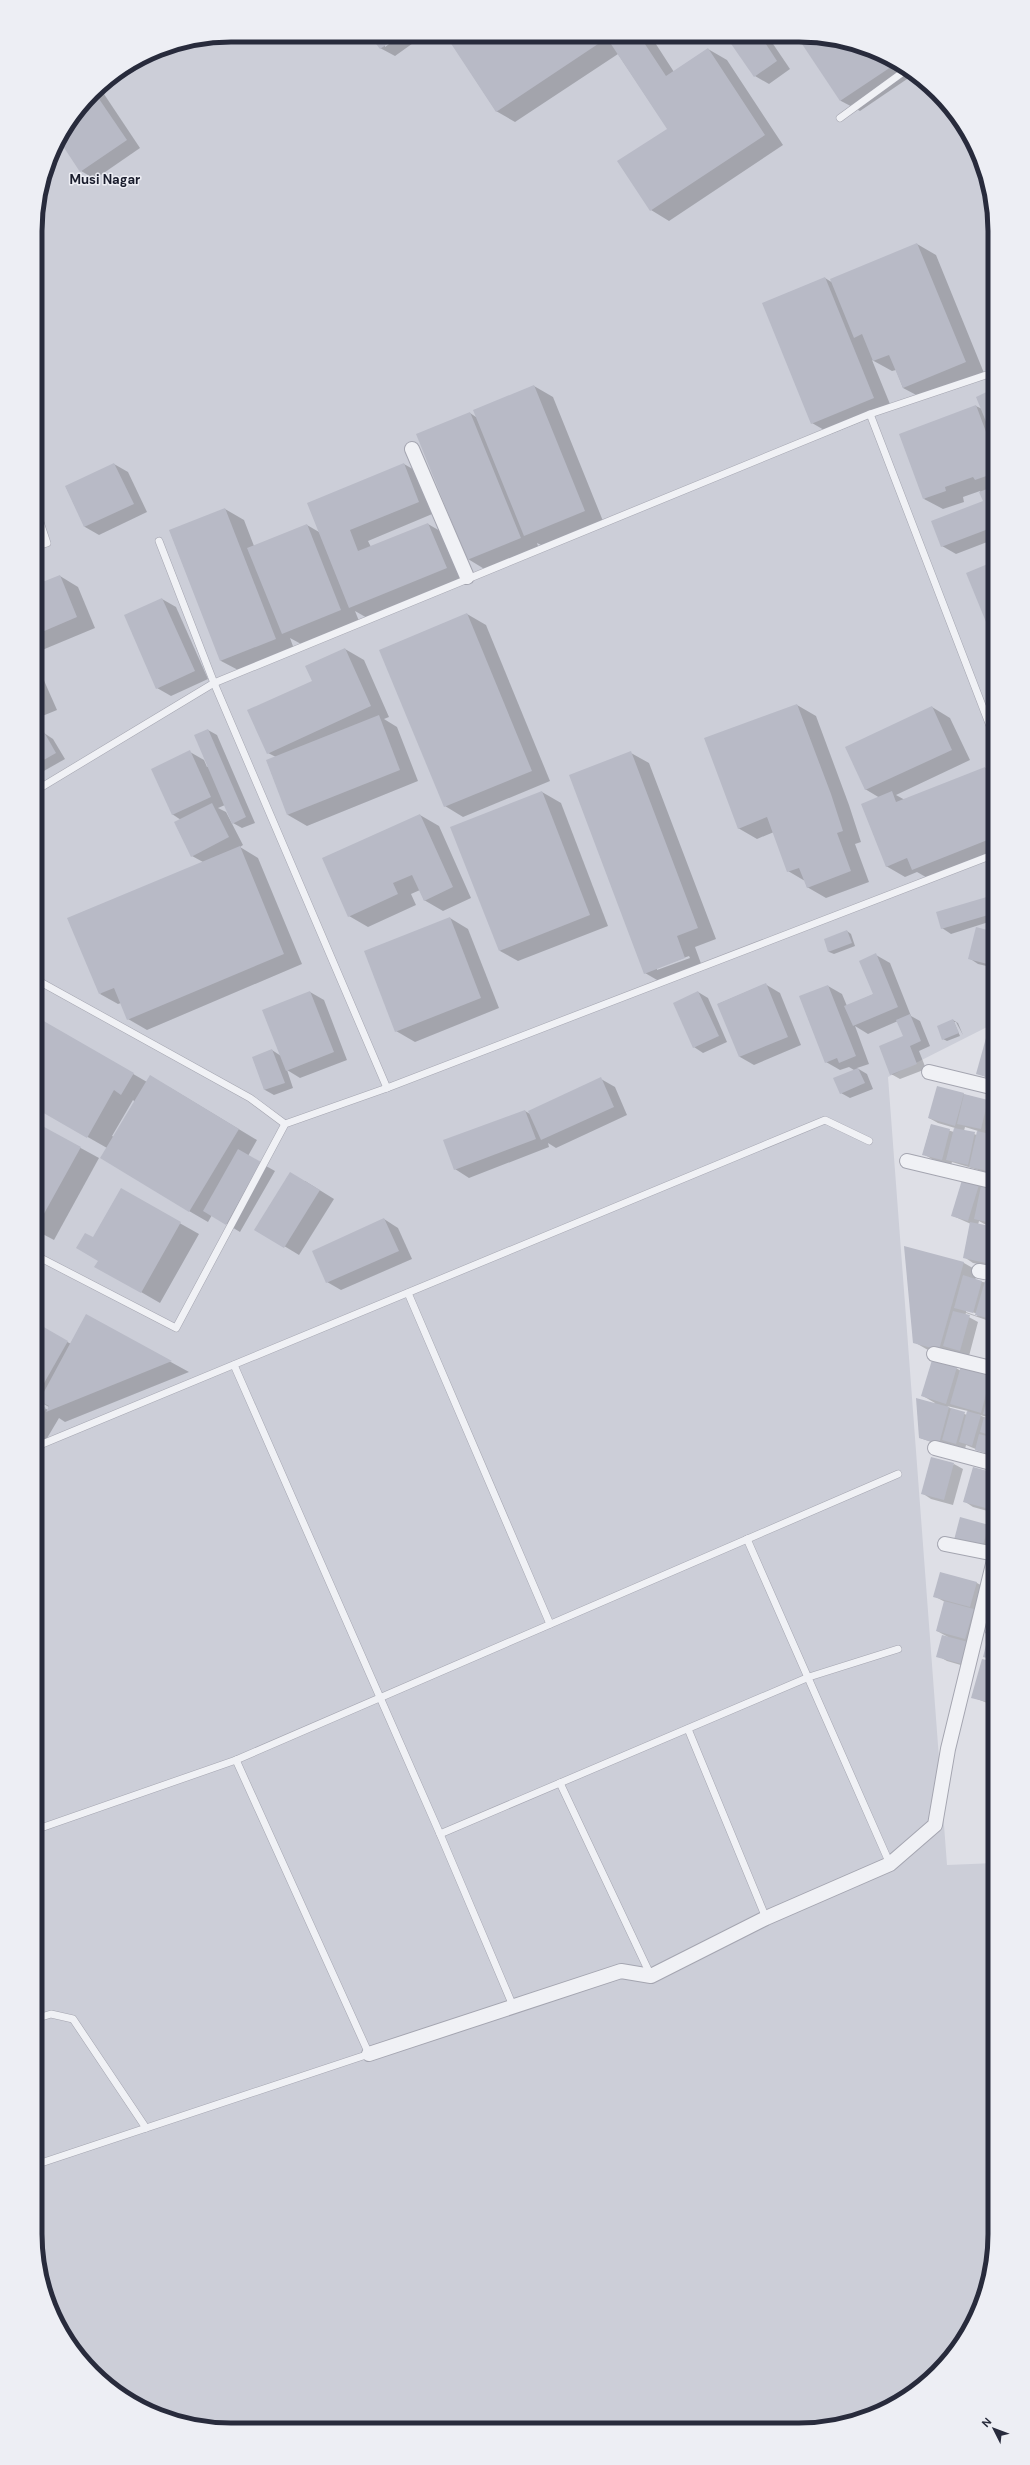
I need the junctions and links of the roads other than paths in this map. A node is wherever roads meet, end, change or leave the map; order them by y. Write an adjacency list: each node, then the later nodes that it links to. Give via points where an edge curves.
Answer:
1 (902, 73): 2 (lane)
2 (840, 118)
3 (988, 374): 4 (lane)
4 (870, 414): 9 (lane); 11 (lane)
5 (412, 449): 9 (street)
6 (42, 530): 8 (lane, via 46,543)
7 (159, 541): 10 (lane)
8 (42, 544)
9 (467, 577): 10 (lane)
10 (214, 683): 12 (lane); 17 (lane)
11 (988, 721)
12 (42, 787)
13 (988, 857): 17 (lane)
14 (42, 983): 18 (lane, via 250,1098)
15 (928, 1072): 16 (street)
16 (988, 1086)
17 (387, 1088): 18 (lane)
18 (285, 1124): 22 (lane, via 176,1328)
19 (869, 1141): 25 (lane, via 824,1120)
20 (907, 1161): 21 (street)
21 (988, 1180)
22 (42, 1259)
23 (979, 1271): 24 (street)
24 (988, 1273)
25 (408, 1293): 27 (lane); 37 (lane)
26 (934, 1354): 28 (street)
27 (234, 1365): 29 (lane); 40 (lane)
28 (988, 1367)
29 (42, 1444)
30 (935, 1448): 31 (street)
31 (988, 1462)
32 (898, 1474): 33 (lane)
33 (747, 1539): 37 (lane); 39 (lane)
34 (945, 1544): 35 (street)
35 (988, 1553)
36 (988, 1584): 46 (street, via 948,1749 935,1825)
37 (550, 1624): 40 (lane)
38 (898, 1649): 39 (lane)
39 (809, 1677): 41 (lane); 46 (lane)
40 (379, 1698): 42 (lane); 45 (lane)
41 (688, 1729): 43 (lane); 47 (lane)
42 (236, 1760): 44 (lane); 51 (lane)
43 (560, 1783): 45 (lane); 48 (lane)
44 (42, 1828)
45 (440, 1834): 49 (lane)
46 (890, 1864): 47 (street)
47 (766, 1918): 48 (street)
48 (651, 1976): 49 (street, via 621,1971)
49 (513, 2006): 51 (street)
50 (42, 2017): 52 (lane, via 51,2014 73,2019)
51 (369, 2054): 52 (lane)
52 (146, 2128): 53 (lane)
53 (42, 2163)

